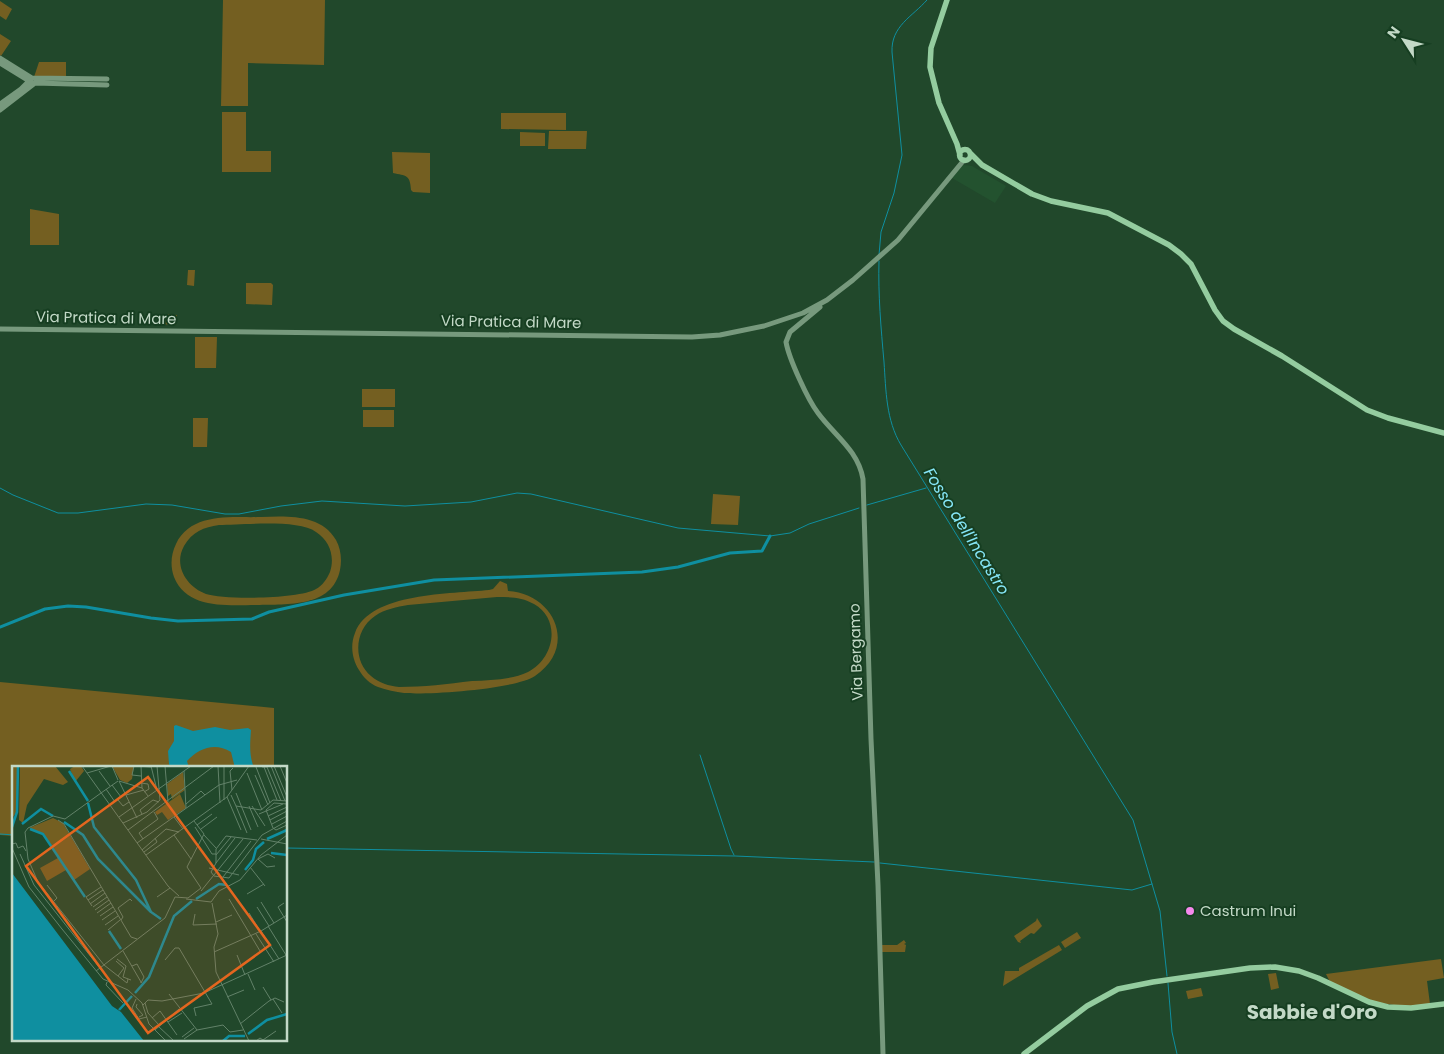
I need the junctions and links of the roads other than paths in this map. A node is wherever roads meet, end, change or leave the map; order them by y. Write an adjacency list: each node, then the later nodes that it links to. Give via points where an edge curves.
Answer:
1 (947, 0): 9 (main road, via 932,44 930,67 941,108)
2 (0, 58): 5 (street)
3 (0, 63): 5 (street)
4 (107, 79): 5 (street)
5 (32, 81): 6 (street); 7 (street); 8 (street)
6 (107, 85)
7 (0, 104)
8 (0, 110)
9 (957, 144): 10 (main road); 11 (main road)
10 (968, 151): 11 (main road, via 970,156); 11 (main road, via 961,152); 12 (main road)
11 (963, 158): 12 (main road); 13 (street, Via Pratica di Mare, via 901,237)
12 (977, 161): 15 (main road, via 1032,194 1110,214 1169,245 1191,264 1215,310 1234,329 1369,411)
13 (836, 293): 14 (street, Via Pratica di Mare, via 812,308 774,323 694,337); 17 (street, Via Bergamo, via 792,330 786,342 811,402 850,450 863,480)
14 (0, 329)
15 (1444, 433)
16 (1444, 1004): 18 (main road, via 1388,1007 1369,1002 1311,975 1254,967 1122,988 1079,1011)
17 (883, 1054)
18 (1024, 1054)

